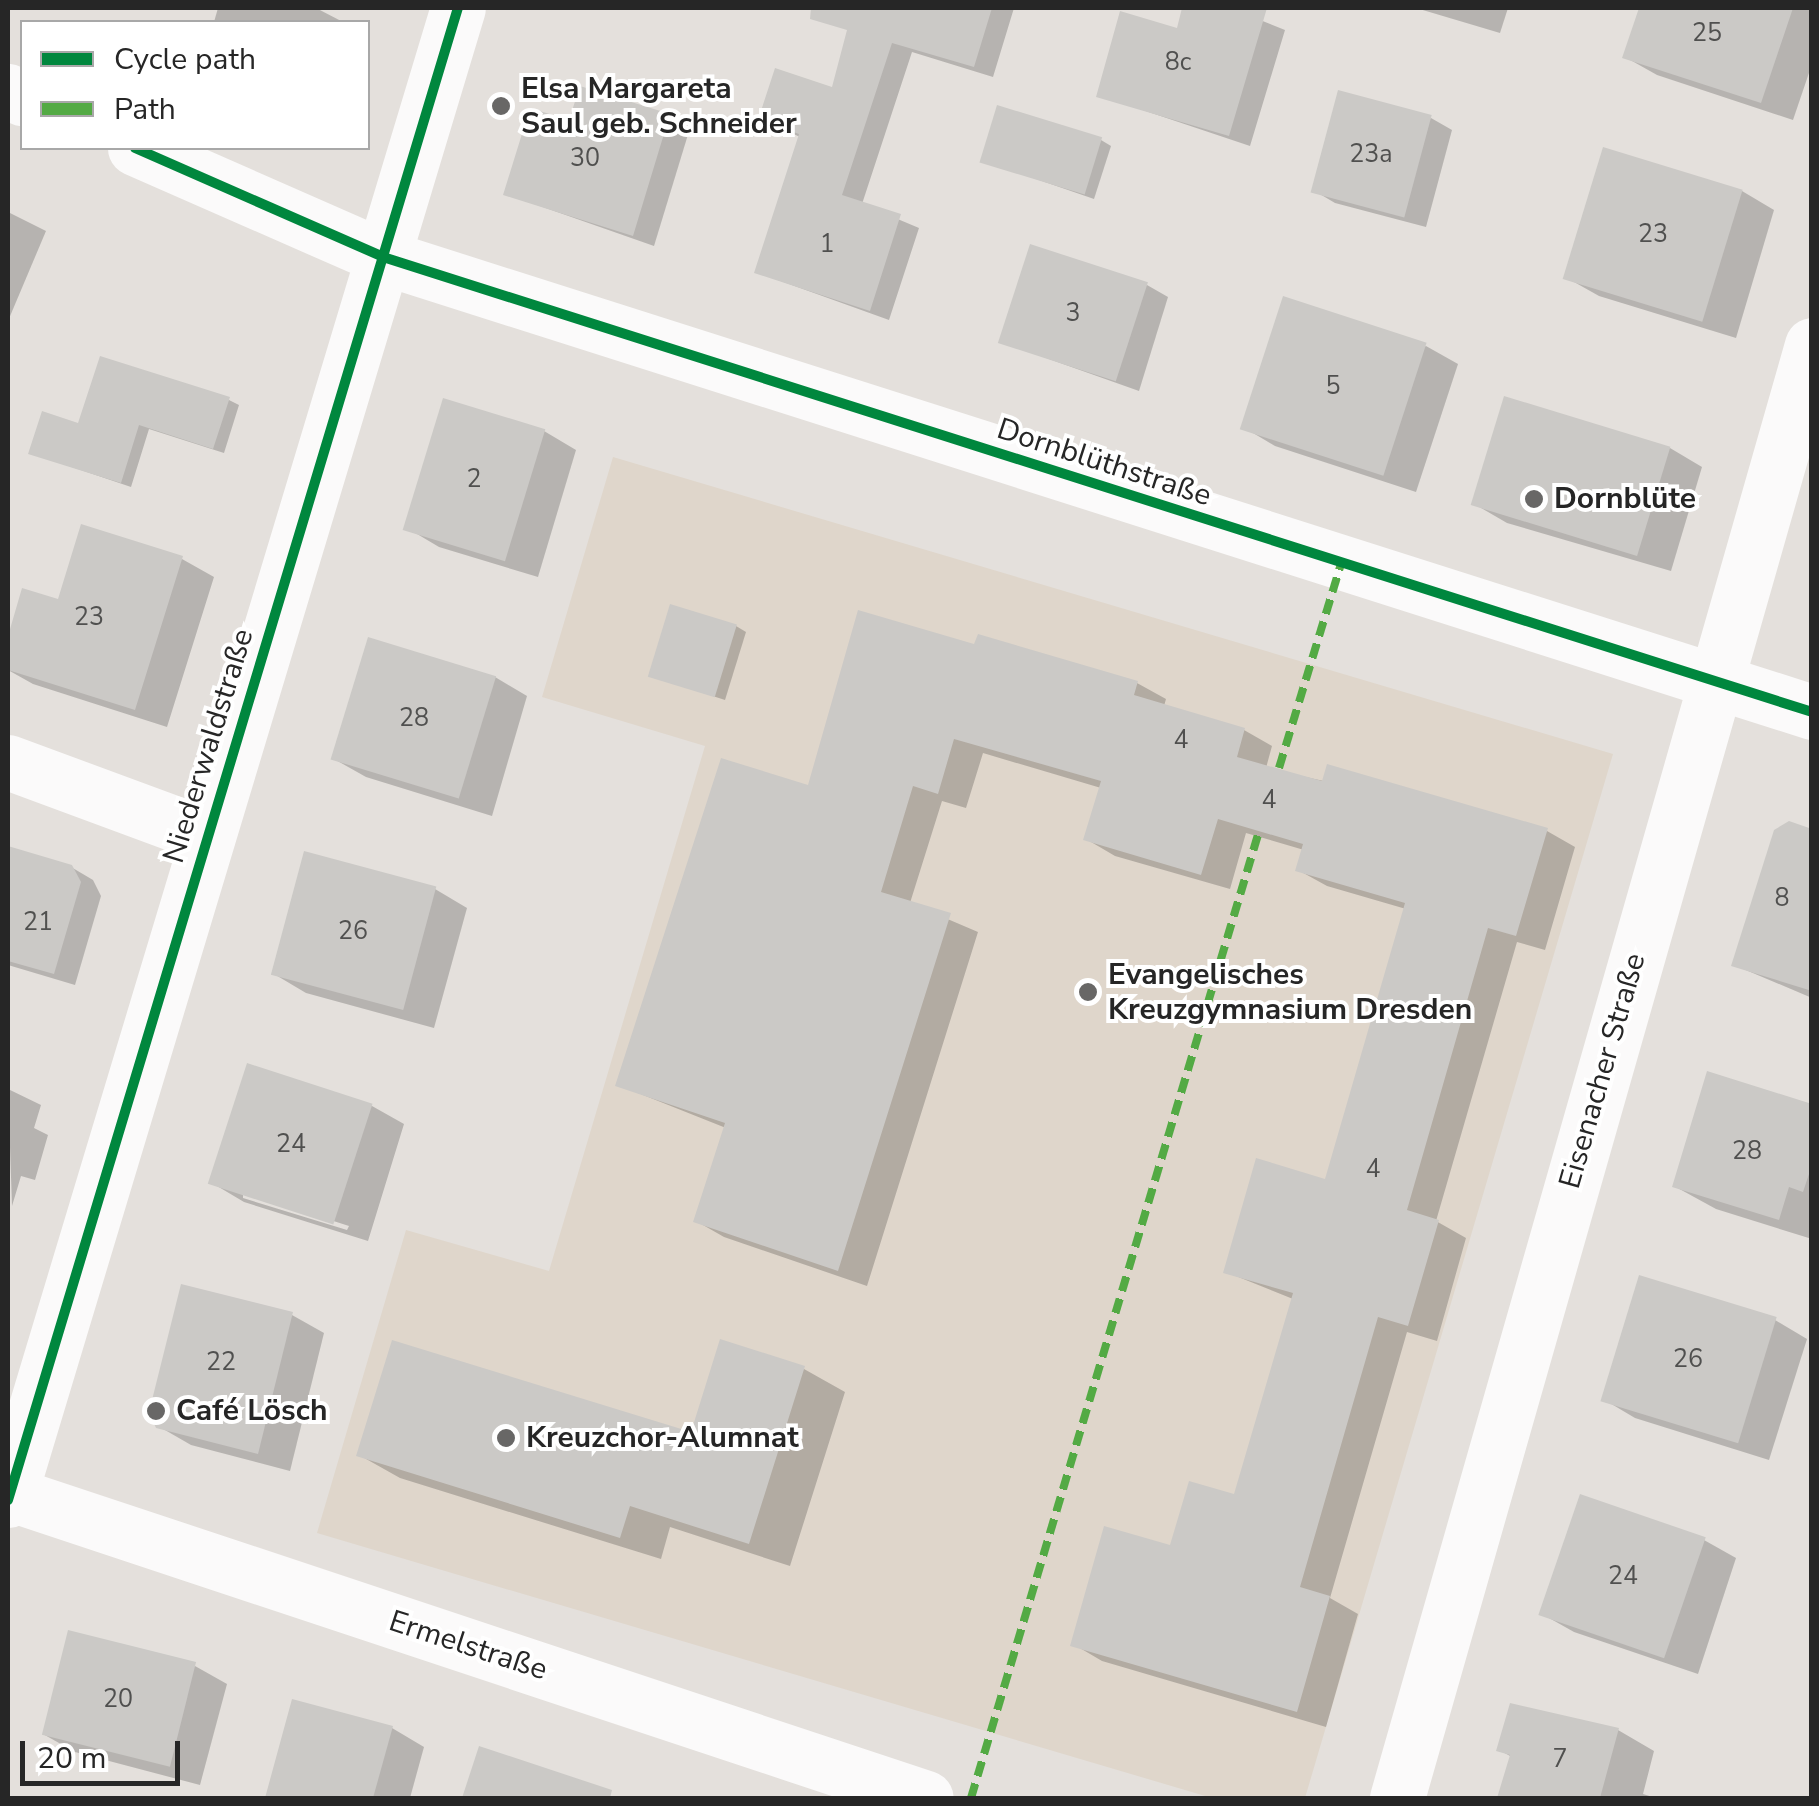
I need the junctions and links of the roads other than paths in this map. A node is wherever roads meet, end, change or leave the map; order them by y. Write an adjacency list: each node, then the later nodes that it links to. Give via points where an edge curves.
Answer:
1 (458, 8): 3 (street, Niederwaldstraße)
2 (140, 150): 3 (street, Dornblüthstraße)
3 (383, 257): 5 (street, Dornblüthstraße); 8 (street, Niederwaldstraße)
4 (1812, 344): 5 (street, Eisenacher Straße)
5 (1713, 681): 6 (street, Dornblüthstraße); 11 (street, Eisenacher Straße)
6 (1812, 712)
7 (8, 762): 8 (street)
8 (208, 836): 9 (street, Niederwaldstraße)
9 (8, 1496): 10 (street, Ermelstraße)
10 (926, 1798)
11 (1397, 1798)

